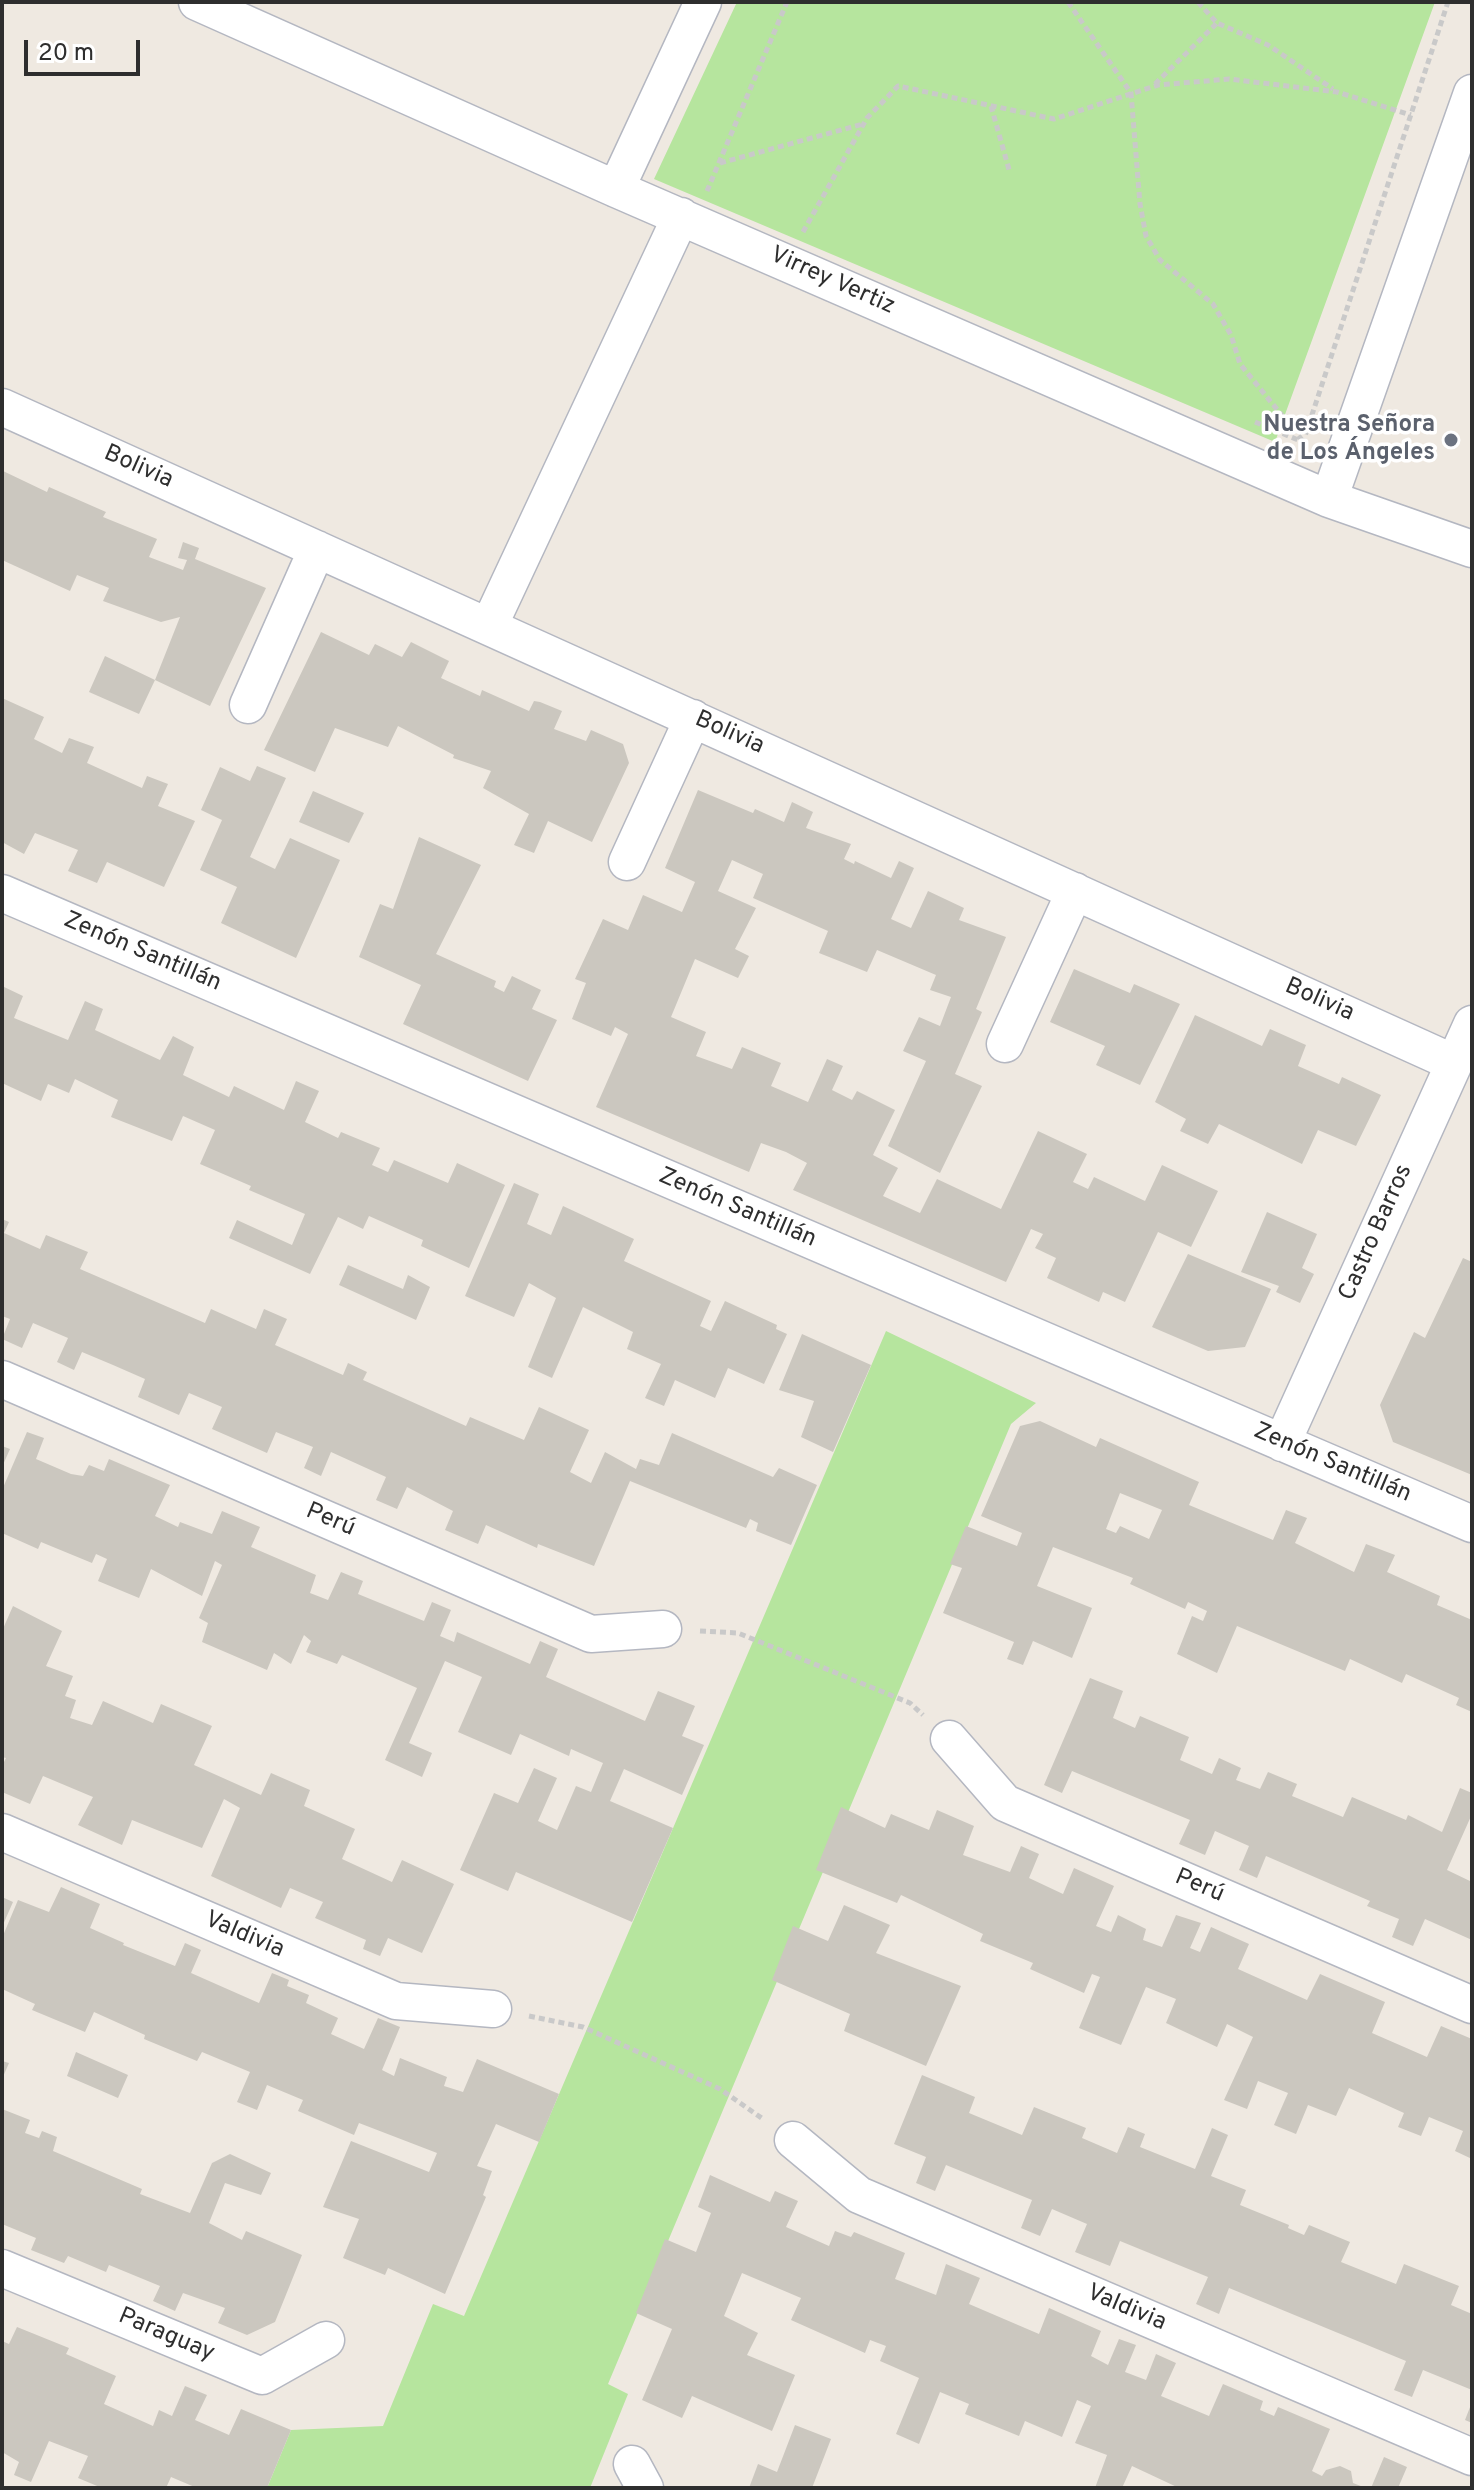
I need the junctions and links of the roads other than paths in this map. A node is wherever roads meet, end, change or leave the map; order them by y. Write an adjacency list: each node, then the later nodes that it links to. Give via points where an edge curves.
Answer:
1 (197, 2): 4 (street, Virrey Vertiz)
2 (703, 2): 4 (street)
3 (1472, 93): 7 (street)
4 (616, 189): 5 (street, Virrey Vertiz)
5 (692, 209): 7 (street, Virrey Vertiz); 10 (street)
6 (2, 407): 8 (street, Bolivia)
7 (1329, 499): 9 (street, Virrey Vertiz)
8 (317, 549): 10 (street, Bolivia); 11 (street)
9 (1472, 549)
10 (489, 626): 12 (street, Bolivia)
11 (248, 705)
12 (693, 718): 13 (street); 14 (street, Bolivia)
13 (627, 862)
14 (1075, 891): 17 (street); 18 (street, Bolivia)
15 (2, 893): 20 (street, Zenón Santillán)
16 (1472, 1024): 18 (street, Castro Barros)
17 (1005, 1044)
18 (1454, 1063): 20 (street, Castro Barros)
19 (2, 1379): 22 (street, Perú, via 591,1634)
20 (1282, 1443): 21 (street, Zenón Santillán)
21 (1472, 1524)
22 (663, 1629)
23 (949, 1739): 25 (street, Perú, via 1005,1803)
24 (2, 1832): 26 (street, Valdivia, via 396,2001)
25 (1472, 2005)
26 (493, 2009)
27 (793, 2140): 30 (street, Valdivia, via 859,2195)
28 (2, 2268): 29 (street, Paraguay, via 262,2376)
29 (326, 2340)
30 (1472, 2457)

